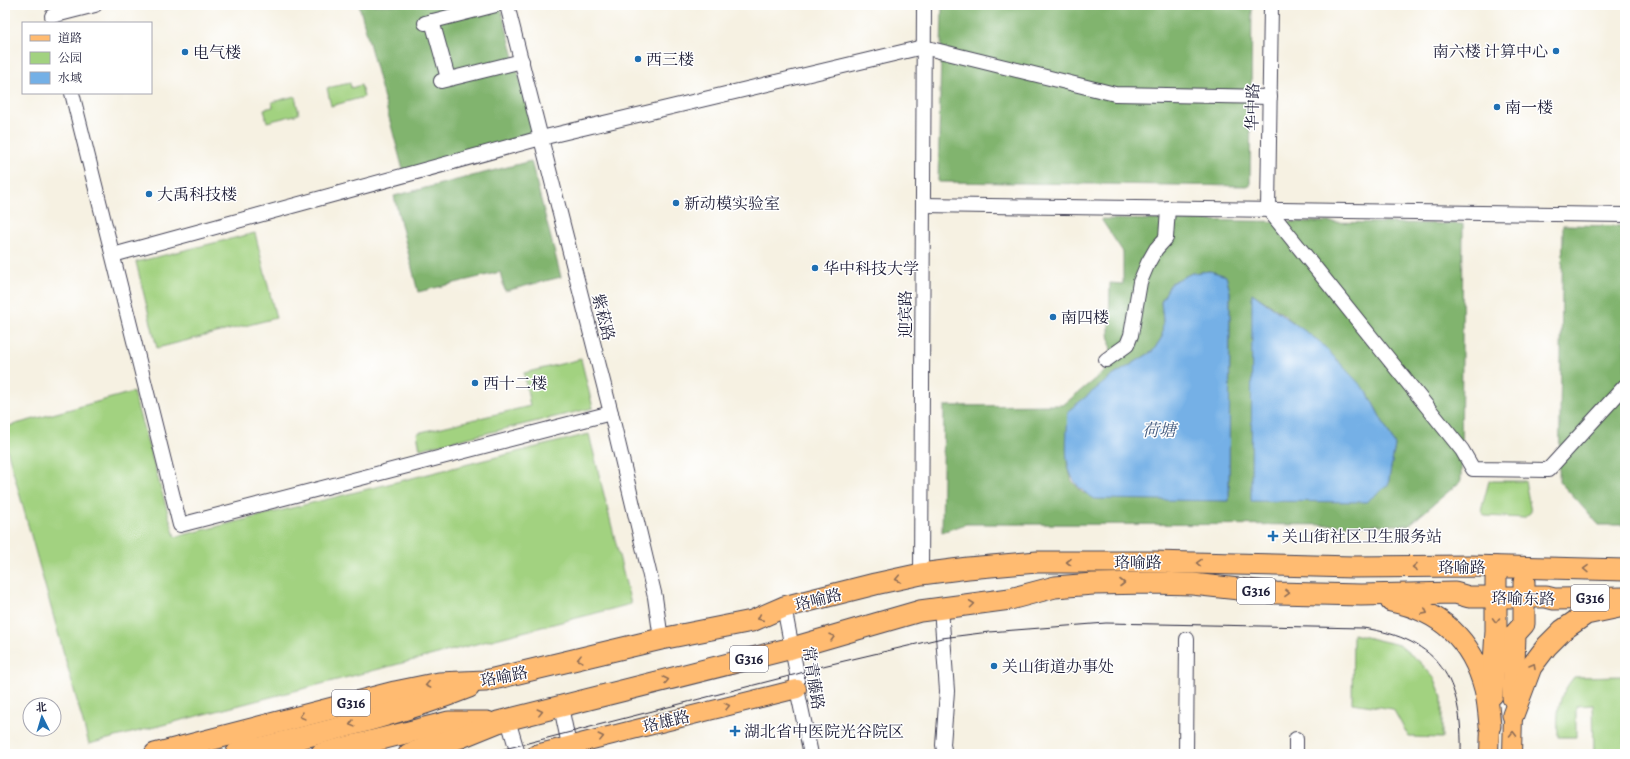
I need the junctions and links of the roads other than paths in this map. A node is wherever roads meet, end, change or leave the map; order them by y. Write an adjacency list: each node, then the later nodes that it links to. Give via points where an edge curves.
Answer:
1 (95, 5): 6 (street)
2 (496, 5): 8 (street, via 429,22 444,79)
3 (507, 5): 8 (street, 紫菘路)
4 (924, 5): 7 (street, 迎宾路)
5 (1271, 5): 10 (street, 华中路)
6 (52, 15)
7 (923, 47): 10 (street, via 1115,94); 11 (street); 12 (street, 迎宾路)
8 (522, 61): 11 (street, 紫菘路)
9 (72, 94): 16 (street)
10 (1270, 97): 14 (street, 华中路)
11 (540, 138): 16 (street); 19 (street, 紫菘路)
12 (923, 205): 13 (street); 23 (street, 迎宾路)
13 (1168, 208): 14 (street); 17 (street, via 1166,238 1148,262 1140,282 1127,345)
14 (1268, 209): 15 (street); 18 (street, via 1462,450 1473,469 1548,470)
15 (1625, 215)
16 (113, 255): 19 (street, via 180,525)
17 (1106, 360)
18 (1625, 386)
19 (612, 414): 32 (street, 紫菘路, via 655,598)
20 (1496, 567): 21 (highway, 珞喻东路 / G316); 23 (highway, 珞喻路 / G316, one-way to 23, via 1037,562); 26 (highway)
21 (1525, 568): 22 (highway, 珞喻东路 / G316, one-way to 21); 27 (highway)
22 (1625, 570)
23 (921, 574): 30 (highway, 珞喻路 / G316, one-way to 30)
24 (1361, 595): 25 (highway, 珞喻路 / G316, via 1455,593); 31 (highway, 珞喻路 / G316, one-way to 24, via 1010,599 1055,587 1093,584 1192,584 1276,593); 40 (highway, one-way to 40, via 1407,604 1428,613 1456,632 1479,670 1486,691)
25 (1469, 596): 26 (highway, 珞喻东路 / G316)
26 (1496, 597): 27 (highway, 珞喻东路 / G316); 40 (highway, one-way to 40)
27 (1524, 597): 28 (highway, 珞喻东路 / G316); 38 (highway, via 1524,624 1515,634)
28 (1625, 598)
29 (1625, 606): 38 (highway, one-way to 29, via 1531,667 1558,635 1586,614)
30 (784, 607): 32 (highway, 珞喻路 / G316, one-way to 32, via 752,621); 34 (street, 常青藤路)
31 (941, 608): 34 (highway, 珞喻路 / G316, one-way to 31, via 920,611); 50 (street, via 947,690 943,745)
32 (661, 639): 35 (highway, 珞喻路 / G316, one-way to 35)
33 (1187, 639): 51 (street)
34 (792, 648): 36 (street, 常青藤路); 37 (highway, 珞喻路 / G316, one-way to 34)
35 (485, 681): 43 (highway, 珞喻路 / G316, one-way to 43, via 439,683 395,692); 44 (highway, one-way to 44, via 416,706)
36 (797, 690): 42 (main road, 珞雄路, one-way to 36); 49 (street, 常青藤路)
37 (561, 706): 39 (highway, 珞喻路 / G316, one-way to 37); 42 (street)
38 (1513, 715): 54 (main road, one-way to 38)
39 (503, 721): 45 (highway, via 449,722); 46 (highway, 珞喻路 / G316); 47 (street)
40 (1490, 726): 53 (main road)
41 (1296, 739): 52 (street)
42 (566, 750): 48 (main road, 珞雄路)
43 (155, 754)
44 (236, 754)
45 (321, 754)
46 (409, 754)
47 (518, 754)
48 (536, 754)
49 (811, 754)
50 (945, 754)
51 (1186, 754)
52 (1296, 754)
53 (1489, 754)
54 (1512, 754)

